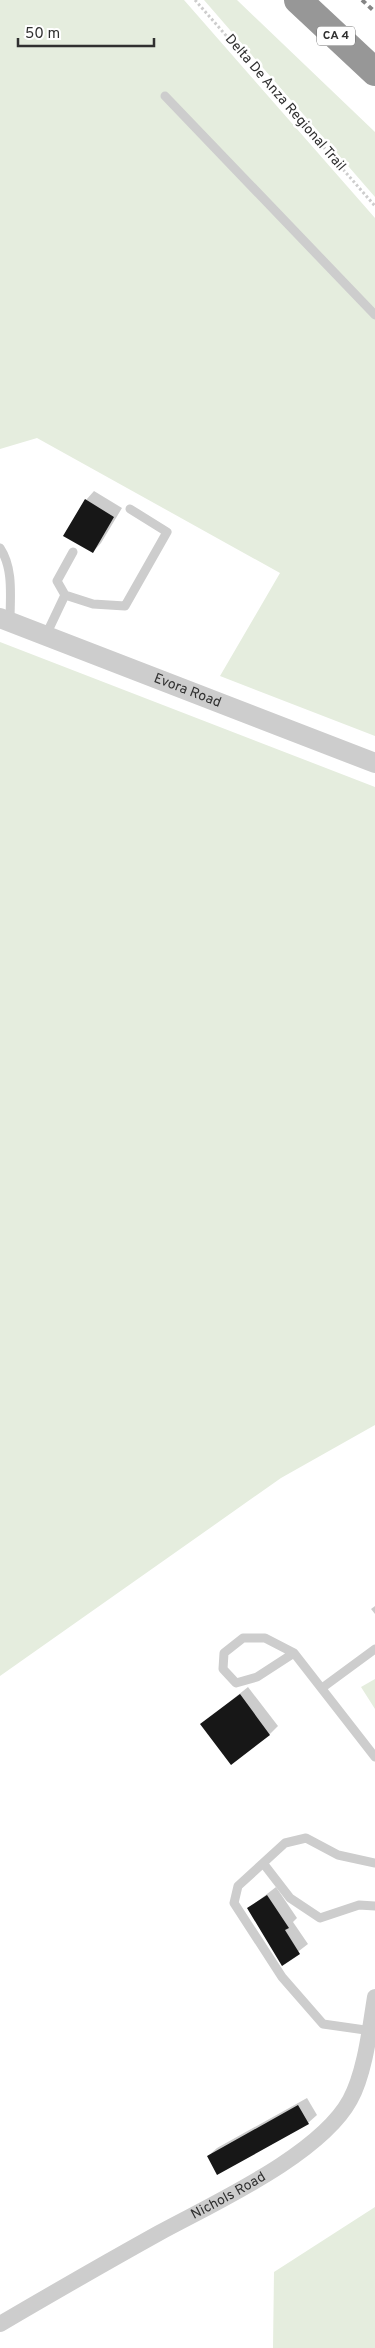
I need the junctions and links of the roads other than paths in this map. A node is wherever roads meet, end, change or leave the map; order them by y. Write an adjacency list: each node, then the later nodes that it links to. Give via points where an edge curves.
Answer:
1 (298, 0): 2 (highway, CA 4)
2 (375, 72)
3 (165, 96): 4 (lane)
4 (375, 315)
5 (130, 508): 8 (lane, via 166,532 125,606 93,604)
6 (0, 548): 9 (lane, via 7,558 10,576)
7 (74, 552): 8 (lane, via 57,580)
8 (65, 595): 10 (lane)
9 (5, 620): 10 (street, Evora Road)
10 (46, 635): 11 (street, Evora Road)
11 (375, 763)
12 (375, 1649): 14 (lane)
13 (294, 1653): 13 (lane, via 265,1638 243,1638 224,1653 223,1669 236,1683 257,1677); 14 (lane)
14 (322, 1688): 15 (lane)
15 (375, 1758)
16 (263, 1863): 17 (lane, via 285,1843 306,1838 338,1854); 18 (lane, via 290,1898 320,1918 358,1905); 20 (lane, via 238,1886 234,1903 282,1976 323,2024)
17 (375, 1863)
18 (375, 1906)
19 (375, 1997): 20 (street, Nichols Road)
20 (372, 2031): 21 (street, Nichols Road, via 350,2100 326,2132 252,2181)
21 (0, 2324)

